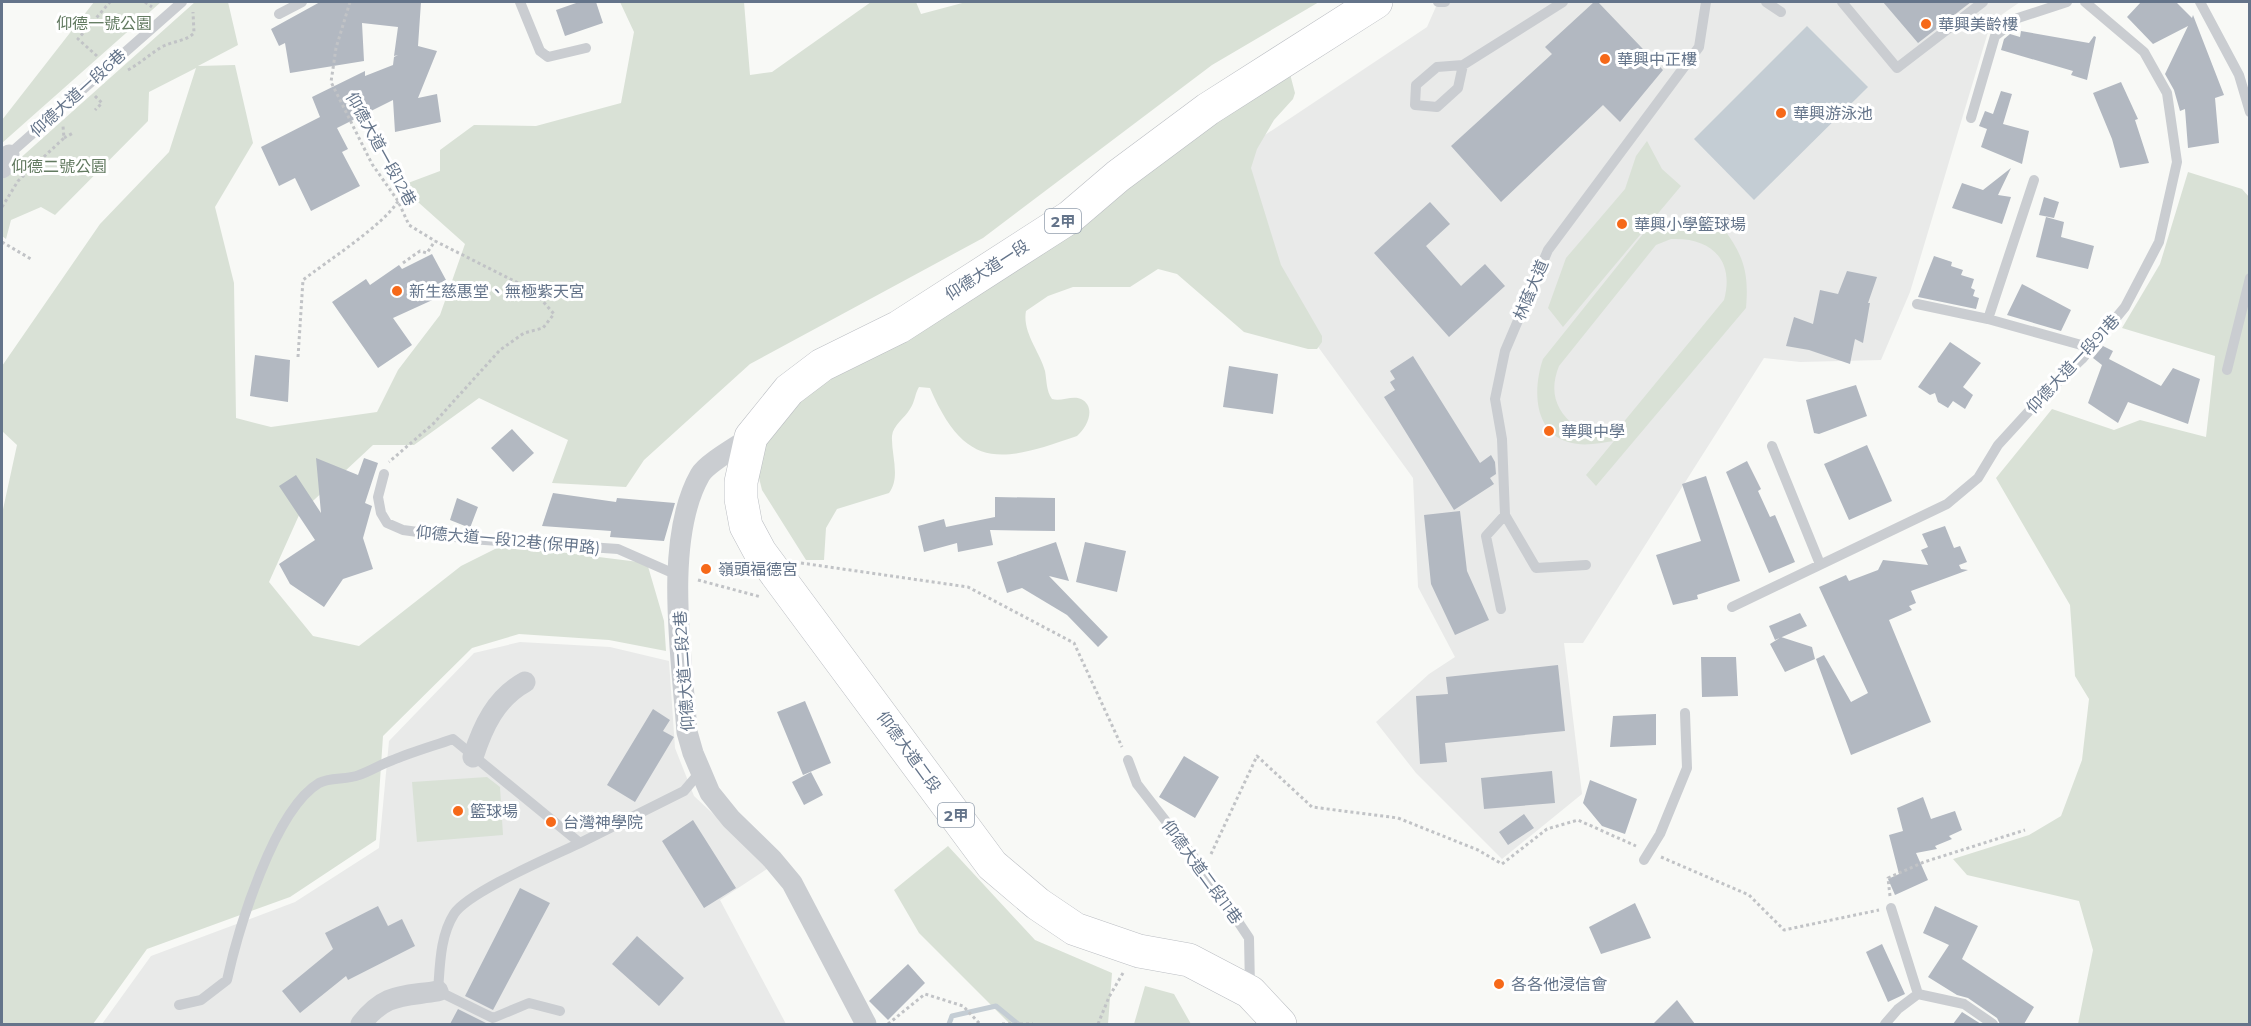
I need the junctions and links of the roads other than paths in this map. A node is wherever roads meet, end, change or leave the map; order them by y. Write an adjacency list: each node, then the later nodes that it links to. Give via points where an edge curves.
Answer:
1 (182, 2): 21 (lane, 仰德大道一段6巷)
2 (302, 2): 16 (lane)
3 (520, 2): 17 (lane, via 540,51 548,57)
4 (1376, 2): 28 (main road, 仰德大道一段 / 2甲, via 1208,109 1060,223 899,327 808,373 777,401)
5 (1438, 2): 6 (lane)
6 (1444, 2)
7 (1563, 2): 18 (lane)
8 (1706, 2): 31 (lane, 林蔭大道, via 1699,47 1548,250 1505,351 1495,399 1502,439)
9 (1766, 2): 15 (lane)
10 (1842, 2): 11 (lane, via 1897,68)
11 (1983, 2)
12 (2067, 2): 20 (lane, via 2018,18 1995,36)
13 (2085, 2): 26 (lane, 仰德大道一段91巷, via 2144,52 2167,93 2177,162 2159,242 2125,307)
14 (2200, 2): 19 (lane, via 2240,75)
15 (1780, 12)
16 (279, 14)
17 (586, 48)
18 (1463, 65): 18 (lane, via 1437,67 1416,85 1415,105 1437,107 1458,88)
19 (2250, 112)
20 (1971, 118)
21 (4, 161)
22 (2034, 180): 25 (lane)
23 (2250, 278): 27 (lane)
24 (1917, 304): 25 (lane)
25 (1988, 319): 26 (lane)
26 (2092, 348): 32 (lane, 仰德大道一段91巷, via 1998,445 1978,478 1947,504)
27 (2227, 370)
28 (751, 437): 34 (street, 仰德大道二段2巷, via 700,473 685,513); 46 (main road, 仰德大道二段 / 2甲, via 741,492 746,526 752,538 992,865 1075,929 1139,951 1189,960)
29 (1772, 446): 32 (lane)
30 (384, 474): 34 (lane, 仰德大道一段12巷(保甲路), via 378,498 381,513 387,523 403,530 470,539 618,549)
31 (1505, 515): 33 (lane, 林蔭大道, via 1536,568); 36 (lane, via 1486,536)
32 (1820, 564): 35 (lane, 仰德大道一段91巷)
33 (1586, 565)
34 (677, 574): 41 (street, 仰德大道二段2巷, via 687,732)
35 (1732, 607)
36 (1501, 609)
37 (525, 682): 39 (street, via 512,690 484,723)
38 (1685, 713): 43 (lane, via 1687,768)
39 (473, 757): 42 (lane); 48 (lane, via 453,739 358,776 321,782 304,794 262,867 227,980 201,1000)
40 (1128, 760): 46 (lane, 仰德大道二段11巷, via 1137,784 1203,869 1249,938)
41 (701, 771): 42 (lane, via 684,791); 51 (street, 仰德大道二段2巷, via 710,793 730,819 792,883)
42 (580, 843): 45 (lane, via 479,893 455,911 445,934)
43 (1647, 856)
44 (1891, 908): 47 (lane)
45 (438, 991): 49 (lane, via 494,1018 529,1003); 50 (street, via 384,1000)
46 (1250, 992): 52 (main road, 仰德大道二段 / 2甲)
47 (1918, 994): 53 (lane); 54 (lane, via 1964,1004)
48 (178, 1005)
49 (560, 1011)
50 (361, 1024)
51 (866, 1024)
52 (1280, 1024)
53 (1885, 1024)
54 (1993, 1024)

